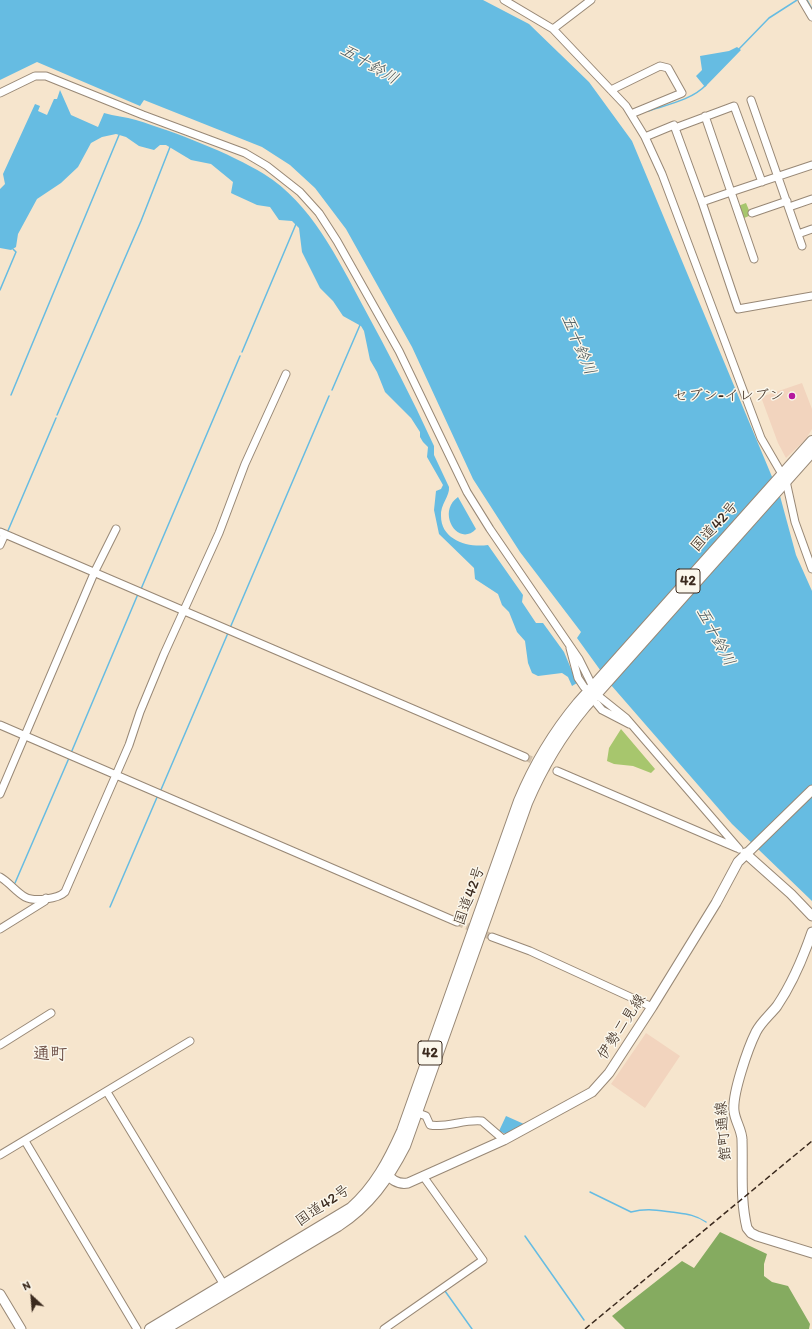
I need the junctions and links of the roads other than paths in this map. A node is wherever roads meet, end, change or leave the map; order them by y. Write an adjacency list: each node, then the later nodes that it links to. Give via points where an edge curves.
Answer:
1 (504, 0): 5 (street)
2 (591, 0): 5 (street)
3 (802, 0): 4 (street)
4 (812, 17)
5 (553, 29): 6 (street)
6 (611, 90): 9 (street); 9 (street, via 660,66 668,68 682,93)
7 (0, 93): 36 (street, via 35,76 46,76 245,153 267,166 300,192 319,213 337,241 399,351 467,492 570,645)
8 (751, 100): 14 (street)
9 (631, 114): 12 (street)
10 (705, 116): 11 (street); 15 (street, via 734,106); 16 (street)
11 (675, 128): 12 (street, via 674,125); 18 (street)
12 (645, 137): 29 (street, via 662,174 760,438)
13 (812, 164): 14 (street)
14 (778, 176): 15 (street); 19 (street)
15 (762, 182): 16 (street)
16 (731, 192): 18 (street); 24 (street)
17 (812, 199): 19 (street)
18 (702, 202): 25 (street, via 738,309)
19 (788, 204): 20 (street); 22 (street)
20 (752, 213)
21 (812, 229): 22 (street)
22 (798, 234): 23 (street)
23 (802, 246)
24 (754, 259)
25 (812, 296)
26 (286, 374): 35 (street, via 245,464 219,533)
27 (812, 441): 29 (highway, 国道42号 / 42)
28 (812, 452): 29 (highway, 国道42号 / 42)
29 (782, 481): 33 (street); 36 (highway, 国道42号 / 42)
30 (116, 529): 34 (street)
31 (2, 533): 32 (street); 34 (street)
32 (0, 545)
33 (812, 569)
34 (95, 571): 35 (street); 38 (street)
35 (185, 610): 39 (street); 41 (street, via 164,654)
36 (595, 690): 44 (street, via 626,718); 57 (highway, 国道42号 / 42, via 550,755 527,803); 61 (highway, 国道42号 / 42, via 552,736 528,781)
37 (0, 725): 38 (street)
38 (25, 736): 41 (street); 43 (street)
39 (525, 757)
40 (557, 771): 44 (street)
41 (115, 774): 46 (street, via 65,892 59,897); 48 (street)
42 (812, 790): 44 (main road, 伊勢二見線)
43 (0, 794)
44 (745, 850): 47 (main road, via 760,868); 52 (main road, 伊勢二見線, via 716,903)
45 (0, 877): 46 (street, via 25,897)
46 (46, 898): 49 (street)
47 (812, 916)
48 (458, 922)
49 (0, 929)
50 (812, 932): 63 (main road, 館町通線, via 804,956 786,992 756,1032 741,1073 734,1112 741,1130 742,1182 747,1228 757,1236)
51 (492, 937): 52 (street, via 530,951)
52 (652, 1007): 58 (main road, 伊勢二見線, via 609,1073 592,1092)
53 (51, 1013): 55 (street)
54 (190, 1041): 56 (street)
55 (0, 1045)
56 (107, 1092): 59 (street); 64 (street)
57 (418, 1113): 58 (street, via 426,1116 432,1126 482,1121); 61 (highway, 国道42号 / 42, via 405,1146)
58 (504, 1140): 62 (main road, 伊勢二見線)
59 (25, 1141): 60 (street); 67 (street)
60 (0, 1155)
61 (386, 1173): 62 (main road, 伊勢二見線, via 399,1183); 64 (highway, 国道42号 / 42, via 351,1208); 69 (highway, 国道42号 / 42, via 376,1194 354,1215)
62 (423, 1176): 70 (street, via 483,1260)
63 (812, 1253)
64 (224, 1285): 68 (highway, 国道42号 / 42)
65 (0, 1294): 66 (main road)
66 (21, 1329)
67 (137, 1329)
68 (150, 1329)
69 (165, 1329)
70 (384, 1329)

